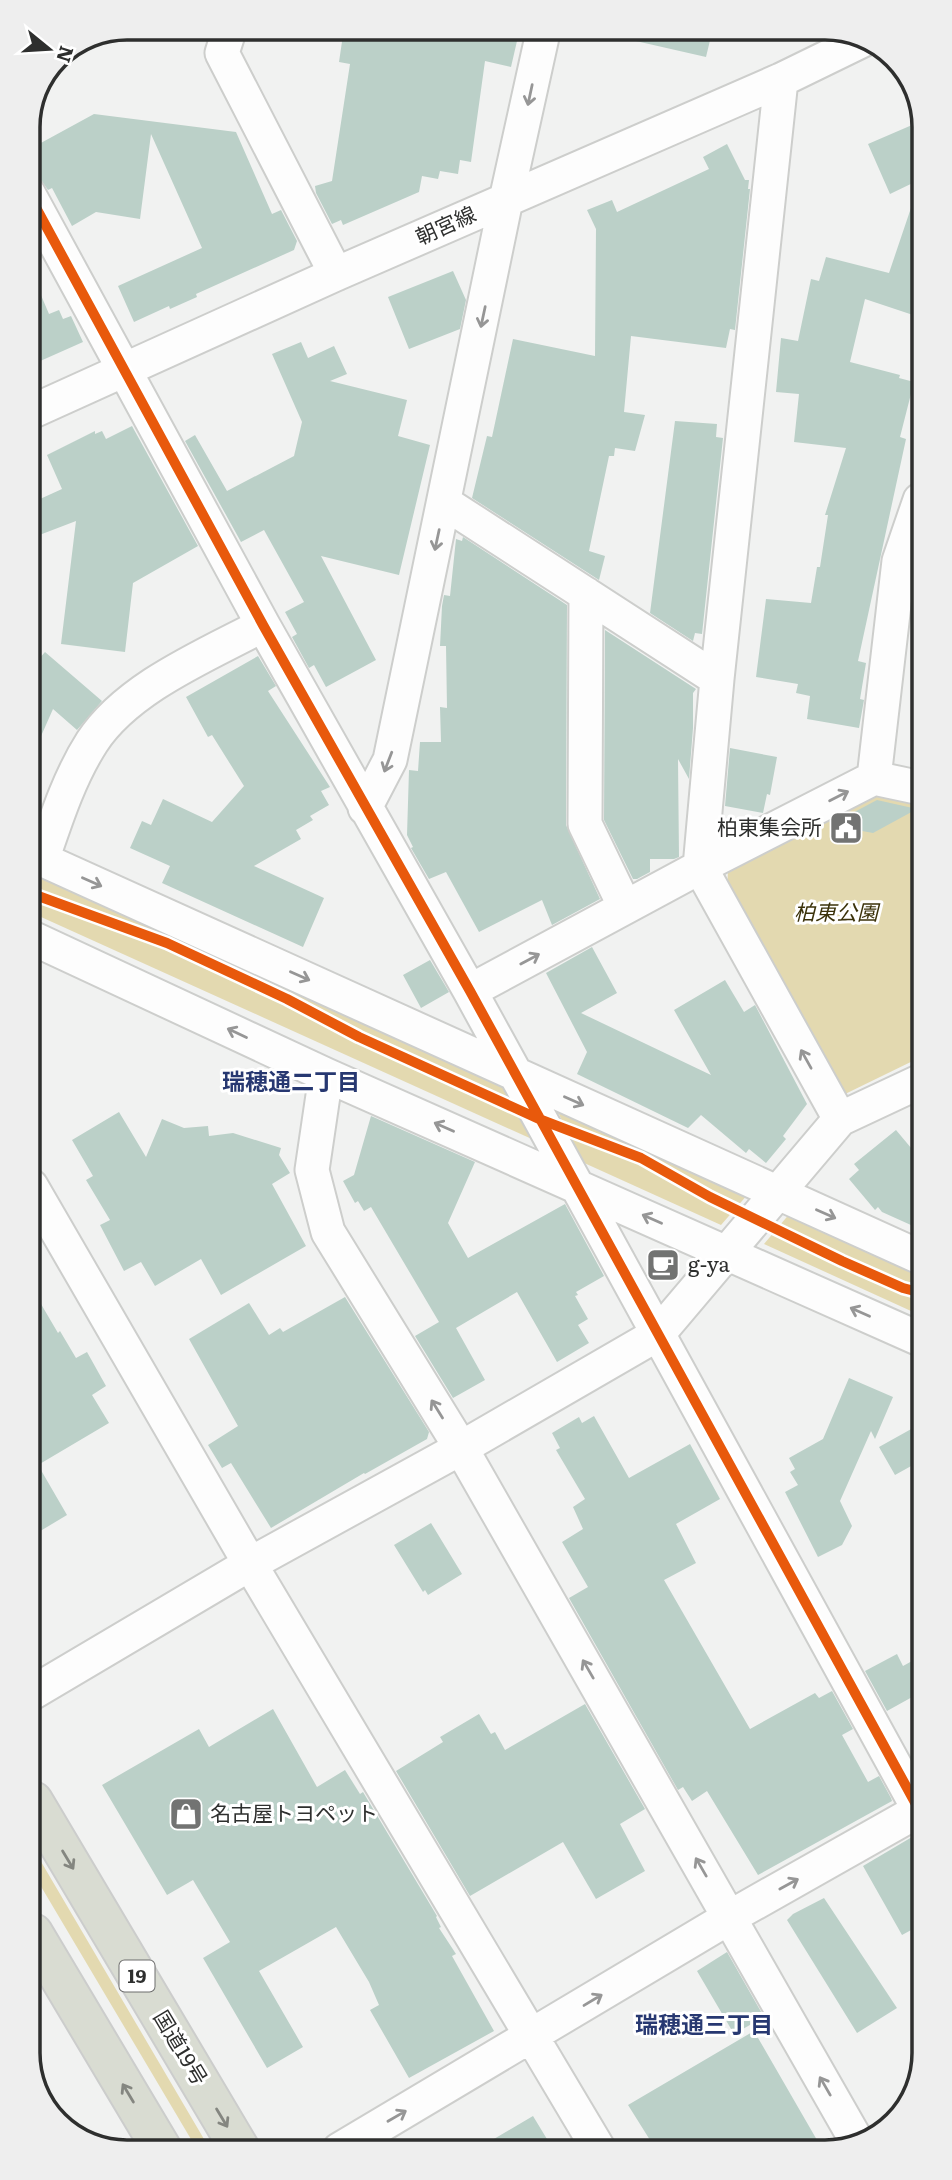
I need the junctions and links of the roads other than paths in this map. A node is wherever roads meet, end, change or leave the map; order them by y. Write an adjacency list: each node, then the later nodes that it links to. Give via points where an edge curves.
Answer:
1 (226, 40): 7 (street, via 222,53)
2 (541, 40): 5 (street, one-way to 5)
3 (853, 45): 4 (street, 朝宮線)
4 (781, 80): 5 (street, 朝宮線); 14 (street)
5 (506, 200): 7 (street, 朝宮線); 10 (street, one-way to 10)
6 (40, 215): 8 (street)
7 (336, 274): 8 (street, 朝宮線)
8 (126, 370): 9 (street, 朝宮線); 13 (street)
9 (40, 408)
10 (445, 503): 12 (street); 17 (street, one-way to 17, via 390,761)
11 (912, 523): 15 (street, via 899,561)
12 (586, 594): 14 (street); 21 (street, via 585,824)
13 (263, 625): 17 (street); 18 (street, via 126,704 93,740)
14 (717, 679): 20 (street)
15 (874, 778): 16 (street); 20 (street, one-way to 15)
16 (912, 786)
17 (365, 808): 23 (street)
18 (40, 848)
19 (40, 859): 24 (street, one-way to 24)
20 (700, 867): 21 (street); 27 (street, one-way to 20)
21 (625, 907): 23 (street, one-way to 21)
22 (40, 942): 25 (street, one-way to 22)
23 (470, 991): 24 (street)
24 (513, 1073): 28 (street); 29 (street, one-way to 29)
25 (326, 1075): 28 (street, one-way to 25); 35 (street, one-way to 25, via 328,1232 312,1170)
26 (912, 1084): 27 (street)
27 (840, 1119): 29 (street)
28 (575, 1184): 31 (street, one-way to 28); 33 (street)
29 (776, 1192): 31 (street); 32 (street, one-way to 32)
30 (40, 1202): 36 (street)
31 (727, 1252): 33 (street); 34 (street, one-way to 31)
32 (912, 1253)
33 (658, 1334): 35 (street); 38 (street)
34 (912, 1335)
35 (461, 1448): 36 (street); 41 (street, one-way to 35)
36 (250, 1564): 37 (street); 43 (street)
37 (40, 1688)
38 (912, 1794)
39 (40, 1813): 46 (highway, 国道19号 / 19, one-way to 46)
40 (912, 1817): 41 (street, one-way to 40)
41 (730, 1917): 43 (street, one-way to 41); 44 (street, one-way to 41)
42 (40, 1945): 45 (highway, one-way to 42)
43 (531, 2037): 47 (street, one-way to 43); 48 (street)
44 (853, 2135)
45 (156, 2140)
46 (234, 2140)
47 (355, 2140)
48 (593, 2140)

